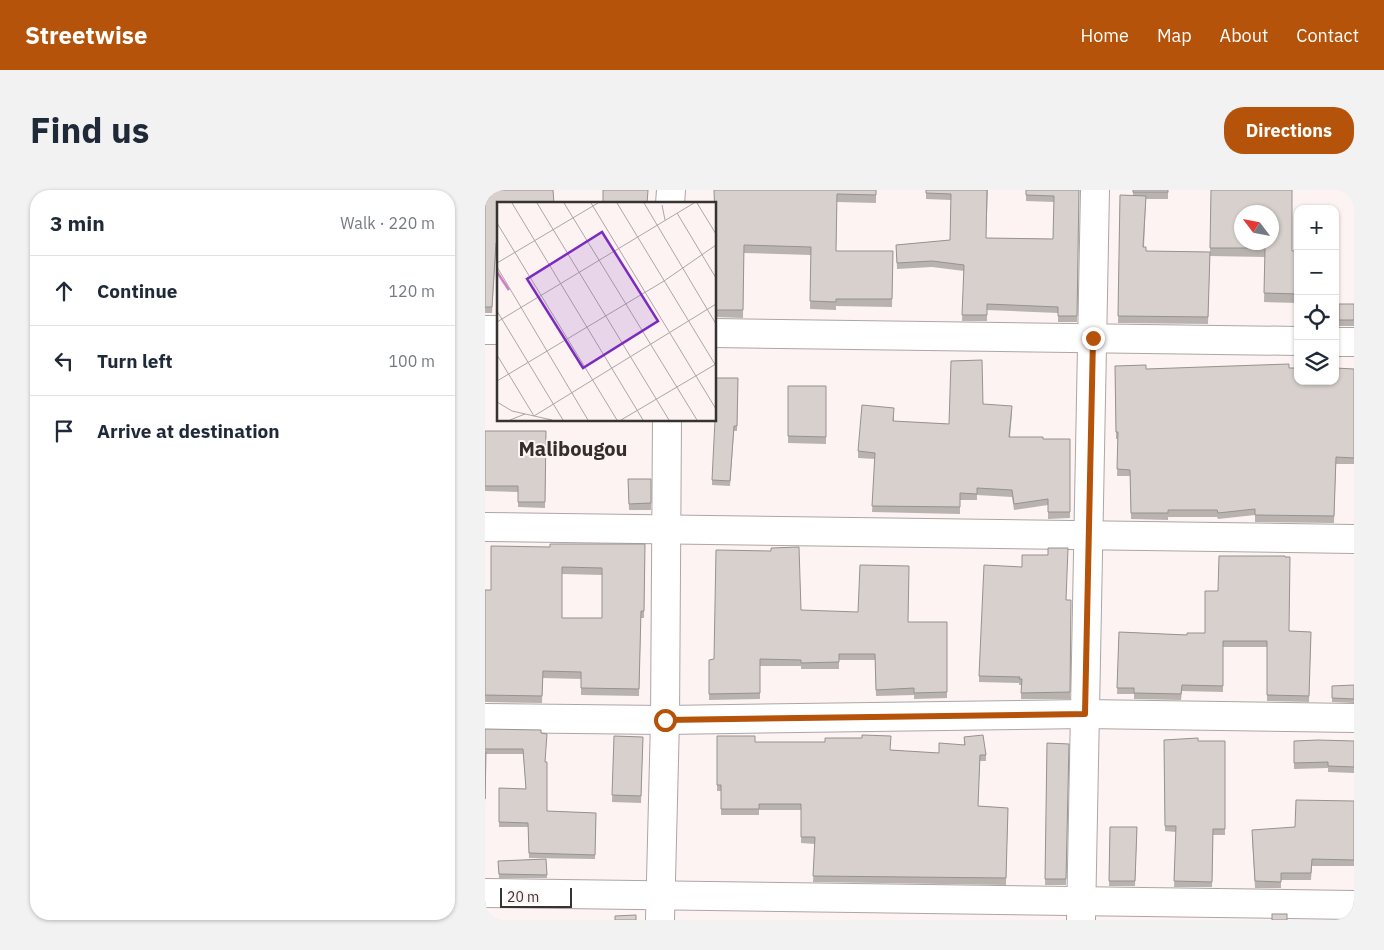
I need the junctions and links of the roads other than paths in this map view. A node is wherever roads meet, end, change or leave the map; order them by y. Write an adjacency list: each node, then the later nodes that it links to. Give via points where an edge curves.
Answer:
1 (1095, 190): 3 (street)
2 (716, 333): 3 (street)
3 (1093, 338): 4 (street); 10 (street)
4 (1294, 341)
5 (1339, 342): 6 (street)
6 (1354, 342)
7 (667, 421): 9 (street)
8 (485, 527): 9 (street)
9 (666, 530): 10 (street); 15 (street)
10 (1089, 536): 11 (street); 12 (street)
11 (1354, 539)
12 (1085, 714): 14 (street); 15 (street); 19 (street)
13 (485, 718): 15 (street)
14 (1354, 718)
15 (665, 720): 18 (street)
16 (485, 893): 18 (street)
17 (1354, 905): 19 (street)
18 (660, 908): 19 (street)
19 (1081, 911)

